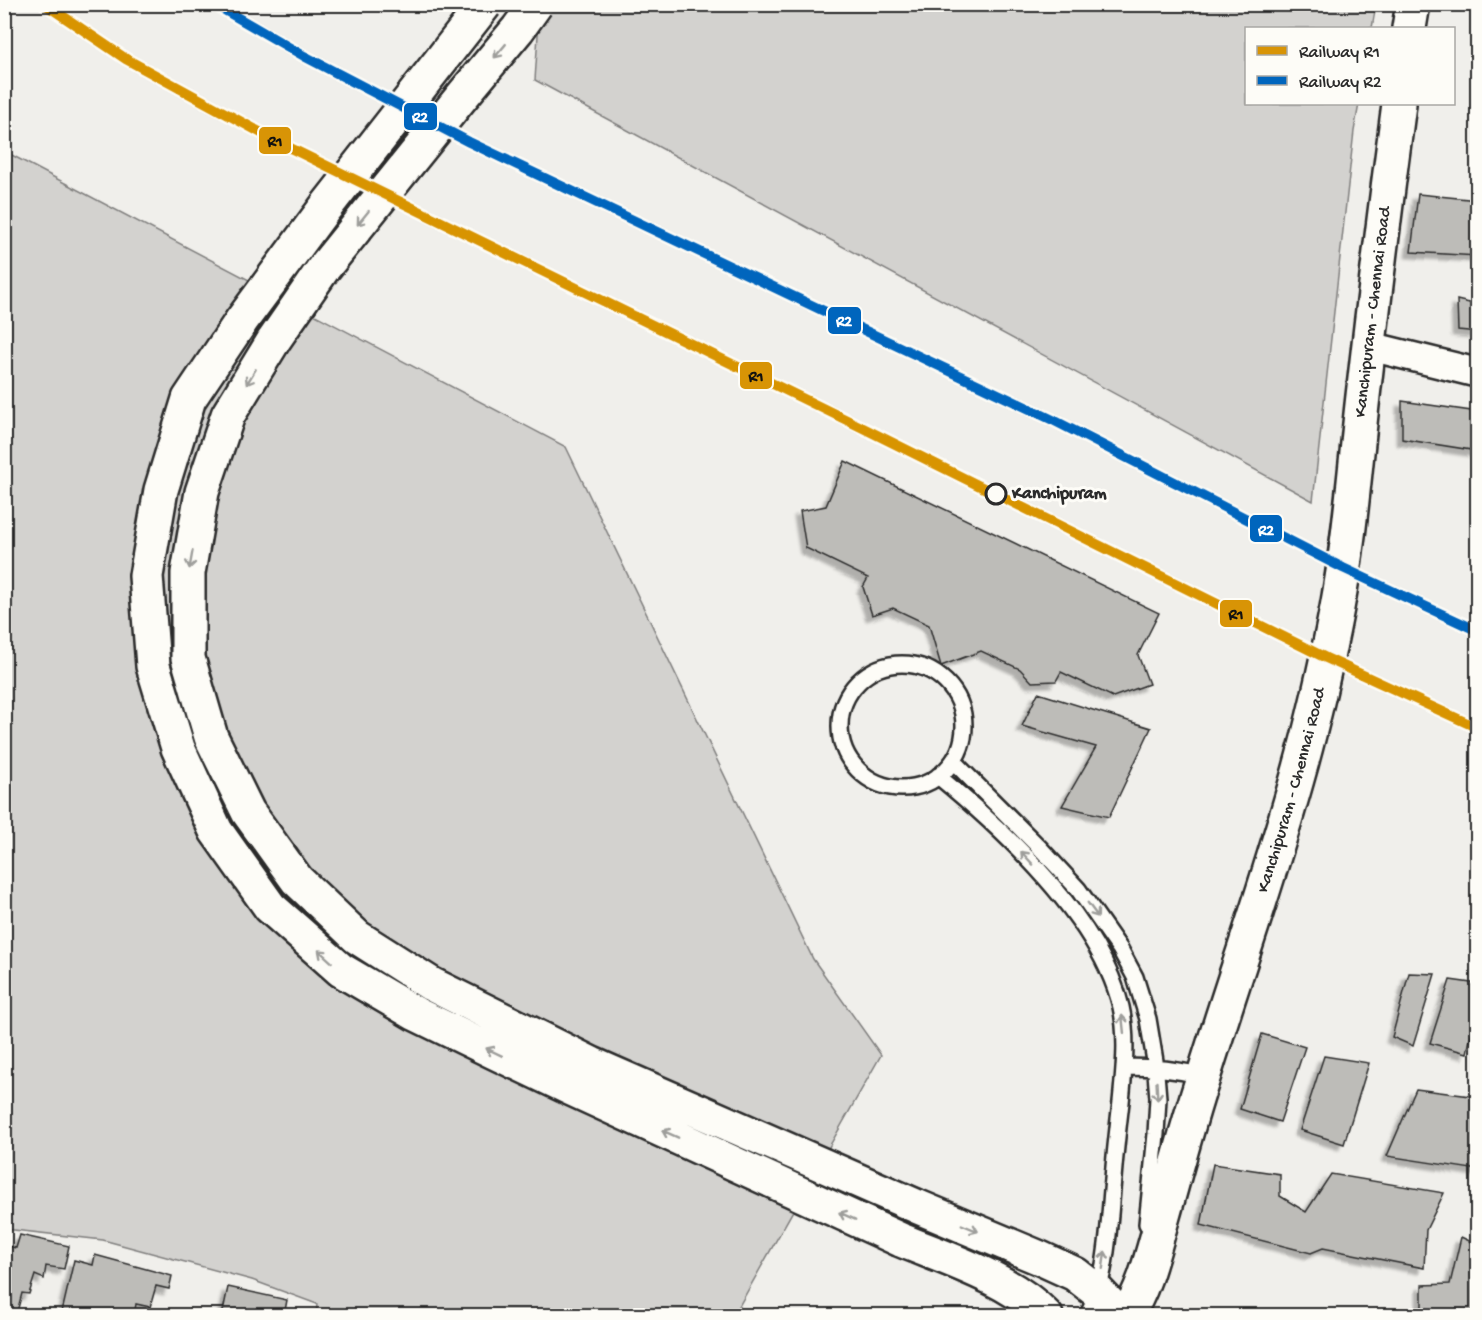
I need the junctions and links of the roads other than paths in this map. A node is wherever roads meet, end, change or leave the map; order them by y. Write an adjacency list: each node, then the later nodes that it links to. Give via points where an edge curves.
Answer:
1 (485, 4): 15 (main road, one-way to 1, bridge, via 1037,1306 979,1272 572,1089 416,1014 341,970 270,907 216,831 178,748 153,666 146,576 161,490 189,399 319,217)
2 (536, 4): 14 (main road, one-way to 14, bridge, via 322,269 228,415 202,492 188,573 188,658 211,737 248,812 297,880 357,937 431,984 592,1064 1075,1274)
3 (1413, 4): 4 (main road)
4 (1409, 27)
5 (1399, 105): 6 (main road, Kanchipuram - Chennai Road)
6 (1369, 346): 7 (street); 12 (main road, Kanchipuram - Chennai Road, via 1346,549 1319,692 1278,844)
7 (1478, 373)
8 (953, 761): 9 (lane); 9 (lane, via 963,738 964,717 957,696 944,680 926,668 906,664 884,666 865,675 851,690 841,717 843,746 853,764 885,786 905,788 925,784); 11 (lane, one-way to 11, via 1078,889 1120,949 1135,977 1148,1019)
9 (938, 776): 10 (lane, one-way to 9, via 1121,1008 1090,935 1026,856)
10 (1124, 1067): 11 (lane); 14 (lane, one-way to 10, via 1106,1245)
11 (1155, 1067): 12 (lane); 13 (lane, one-way to 13, via 1156,1134)
12 (1203, 1076): 13 (main road, Kanchipuram - Chennai Road)
13 (1142, 1287): 17 (main road, Kanchipuram - Chennai Road)
14 (1092, 1304): 16 (main road)
15 (1046, 1316)
16 (1121, 1316)
17 (1126, 1316)

